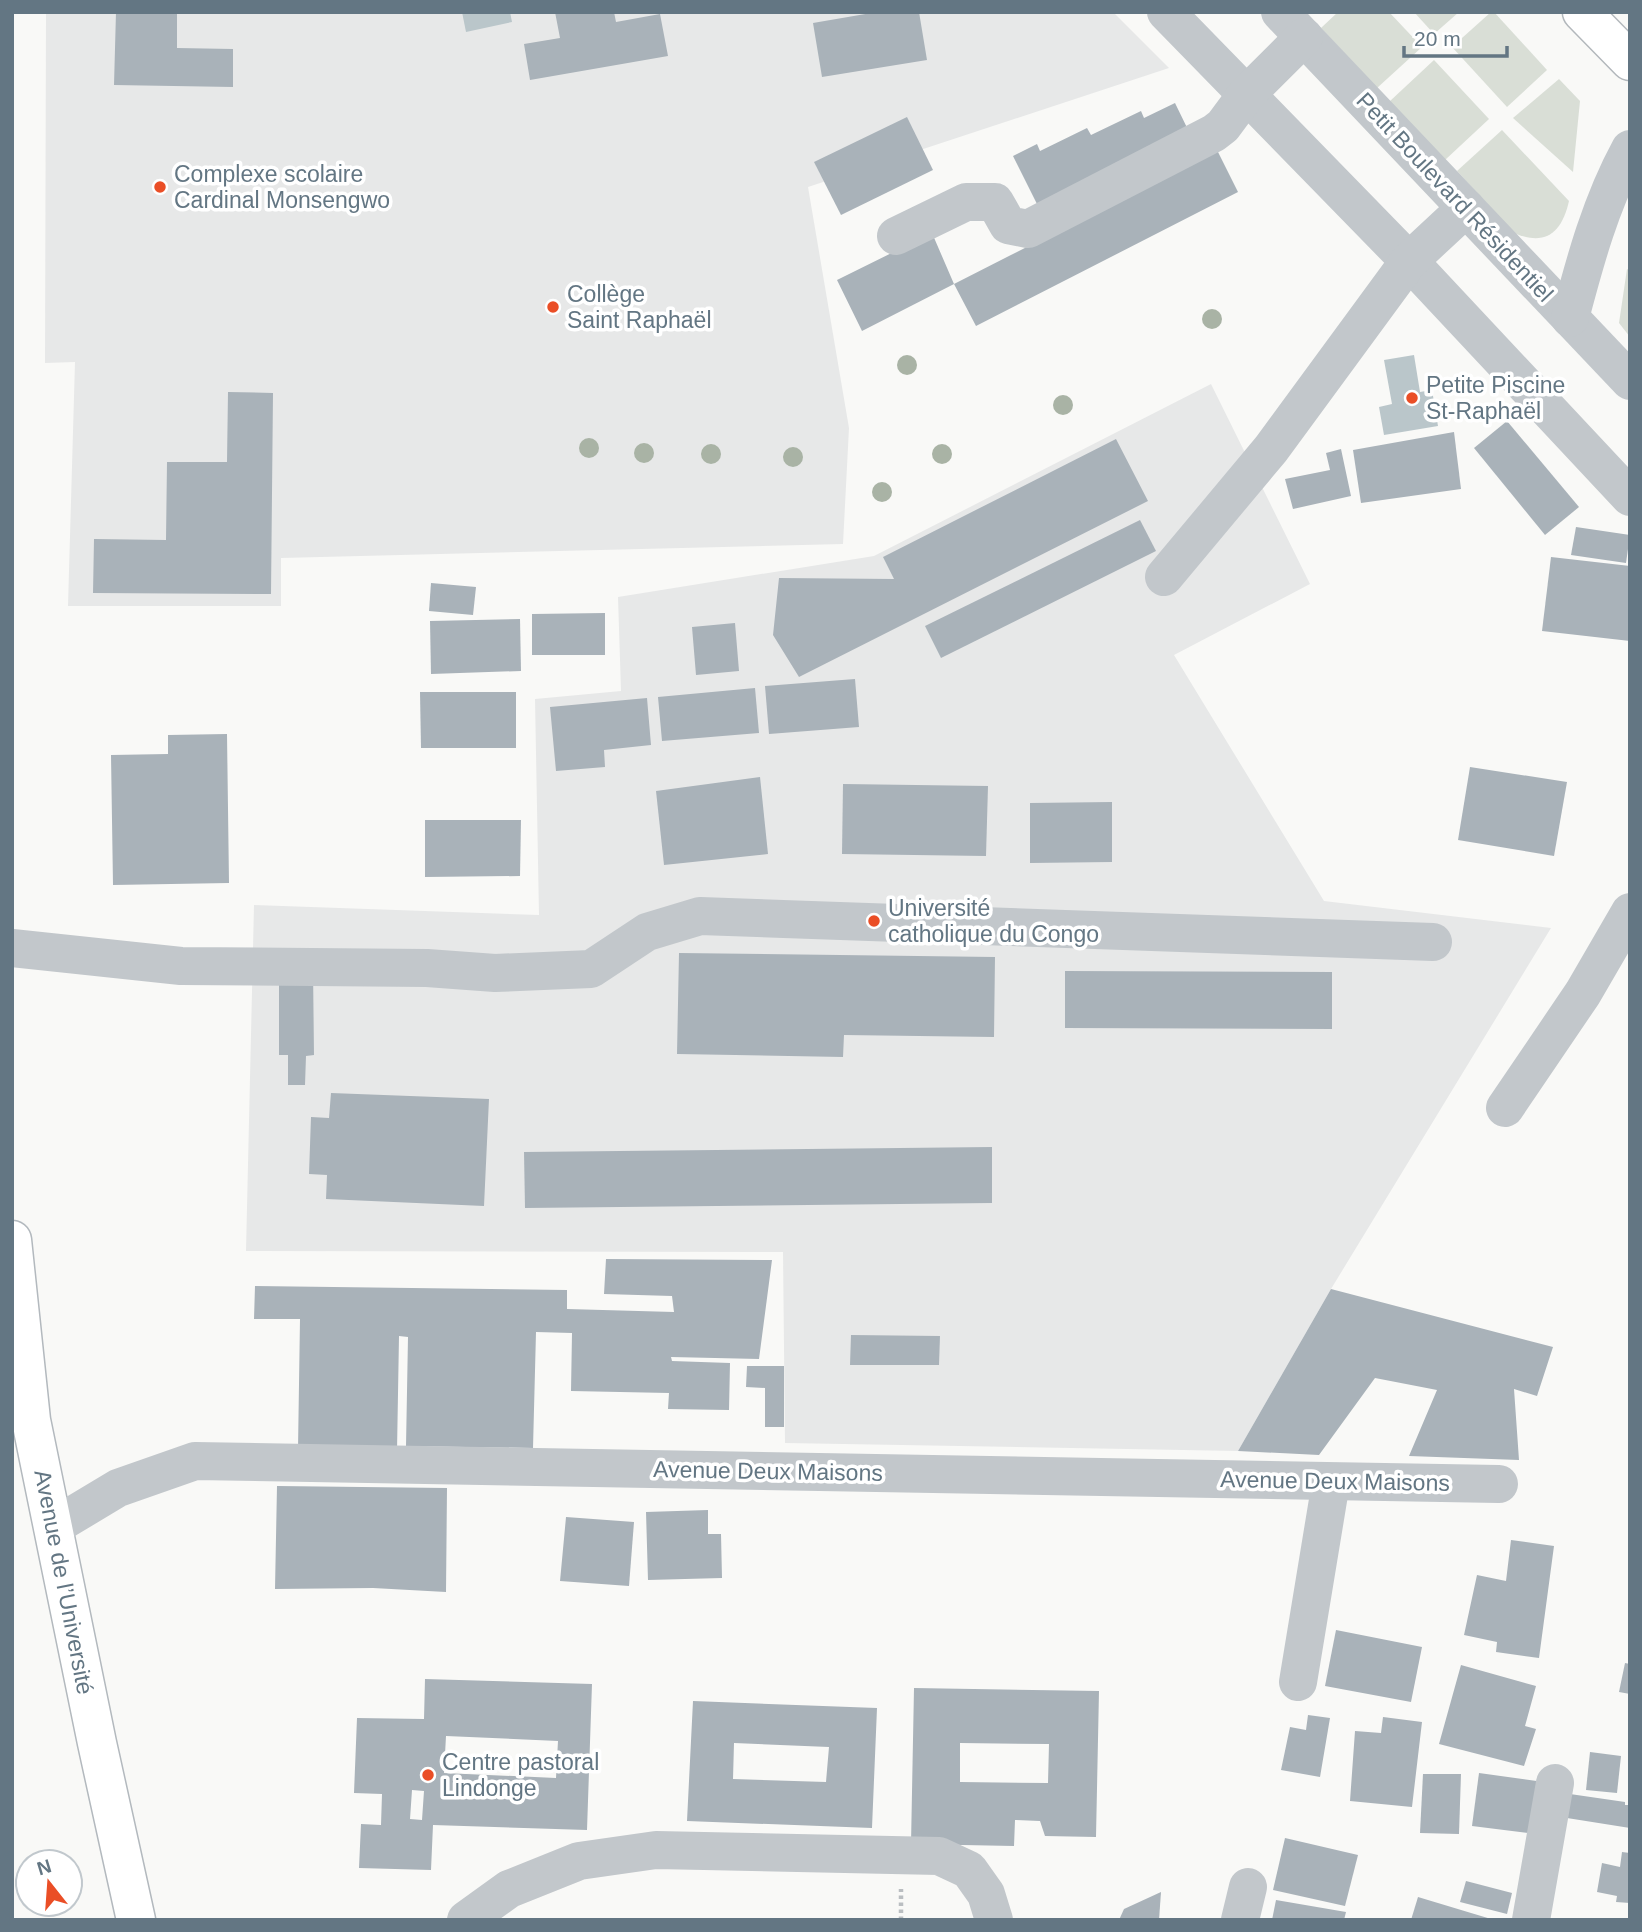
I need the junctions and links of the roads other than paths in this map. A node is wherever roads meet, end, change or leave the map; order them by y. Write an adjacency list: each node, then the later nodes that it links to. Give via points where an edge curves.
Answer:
1 (1166, 12): 5 (street)
2 (1582, 12): 4 (main road)
3 (1292, 25): 5 (street); 7 (street, Petit Boulevard Résidentiel)
4 (1630, 61)
5 (1246, 95): 8 (street, via 1214,133 1028,229 1008,225 995,202 967,202); 9 (street)
6 (1630, 149): 10 (street, via 1586,258)
7 (1466, 208): 9 (street); 10 (street, Petit Boulevard Résidentiel)
8 (896, 236)
9 (1409, 261): 12 (street); 13 (street, via 1272,449)
10 (1570, 318): 11 (street, Petit Boulevard Résidentiel)
11 (1630, 381)
12 (1630, 497)
13 (1164, 577)
14 (1630, 912): 17 (street, via 1583,993)
15 (1433, 942): 16 (street, via 700,916 648,932 591,969 495,973 181,966)
16 (12, 948)
17 (1505, 1108)
18 (12, 1240): 19 (main road, Avenue de l’Université)
19 (22, 1421): 22 (main road, Avenue de l’Université)
20 (1331, 1482): 21 (street, Avenue Deux Maisons); 22 (street, Avenue Deux Maisons, via 195,1461 118,1488); 23 (street)
21 (1499, 1483)
22 (52, 1527): 25 (main road, Avenue de l’Université)
23 (1298, 1682)
24 (1555, 1783): 28 (street)
25 (136, 1920)
26 (466, 1920): 27 (street, via 509,1889 579,1861 656,1850 939,1856 969,1870 986,1894)
27 (994, 1920)
28 (1531, 1920)

